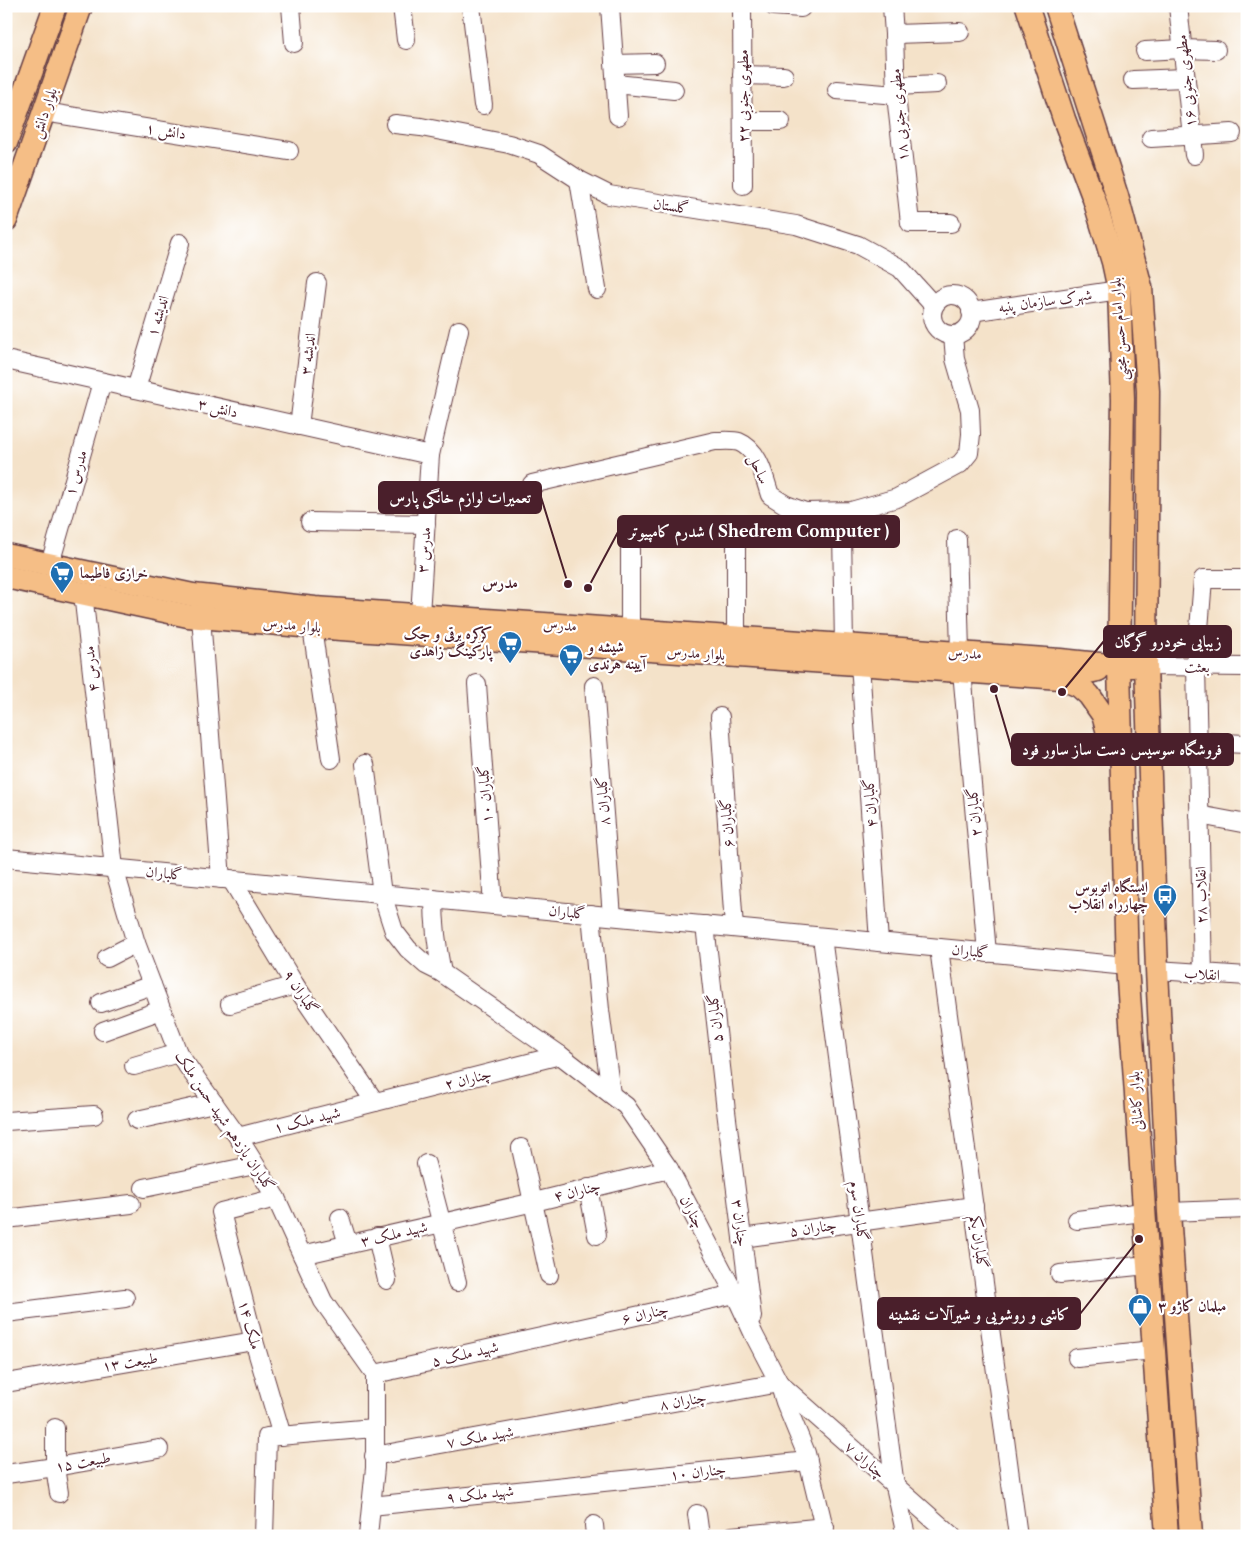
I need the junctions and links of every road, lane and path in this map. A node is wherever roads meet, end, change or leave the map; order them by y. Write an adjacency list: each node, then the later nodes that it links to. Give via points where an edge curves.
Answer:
1 (55, 6): 41 (main road, بلوار دانش)
2 (81, 6): 33 (main road, بلوار دانش)
3 (291, 6): 17 (street)
4 (402, 6): 16 (street)
5 (472, 6): 32 (street)
6 (610, 6): 22 (street)
7 (742, 6): 23 (street, مطهری جنوبی ۲۲)
8 (774, 6): 13 (street)
9 (892, 6): 15 (street, ۱۸ مطهری جنوبی)
10 (1026, 6): 51 (main road, بلوار امام حسن مجتبی, via 1094,199)
11 (1056, 6): 63 (main road, بلوار امام حسن مجتبی, via 1117,196 1142,287 1148,391)
12 (1178, 6): 18 (street, ۱۶ مطهری جنوبی)
13 (801, 8)
14 (960, 32): 15 (street)
15 (894, 34): 31 (street, ۱۸ مطهری جنوبی)
16 (406, 40)
17 (294, 43)
18 (1182, 49): 19 (street); 20 (street); 25 (street, ۱۶ مطهری جنوبی)
19 (1145, 50)
20 (1216, 50)
21 (655, 63): 22 (street)
22 (614, 64): 27 (street)
23 (742, 75): 24 (street); 35 (street, مطهری جنوبی ۲۲)
24 (784, 76)
25 (1185, 78): 26 (street); 39 (street, ۱۶ مطهری جنوبی)
26 (1133, 80)
27 (616, 84): 29 (street); 34 (street)
28 (937, 84): 31 (street)
29 (674, 90)
30 (837, 90): 31 (street)
31 (896, 90): 47 (street, ۱۸ مطهری جنوبی, via 910,223)
32 (483, 105)
33 (44, 112): 42 (street, دانش ۱); 46 (main road, بلوار دانش)
34 (618, 116)
35 (743, 121): 36 (street); 45 (street, مطهری جنوبی ۲۲)
36 (781, 121)
37 (395, 124): 44 (street, گلستان, via 509,144 539,154)
38 (1232, 133): 39 (street)
39 (1192, 135): 40 (street); 43 (street, ۱۶ مطهری جنوبی)
40 (1151, 138)
41 (6, 143)
42 (289, 151)
43 (1194, 155)
44 (579, 180): 50 (street); 52 (street, گلستان, via 609,195 796,225 858,245 900,268)
45 (743, 185)
46 (6, 220)
47 (951, 223)
48 (180, 243): 58 (street, اندیشه ۱)
49 (317, 283): 59 (street, اندیشه ۳)
50 (597, 289)
51 (1119, 290): 53 (street, شهرک سازمان پنبه); 62 (main road, بلوار امام حسن مجتبی)
52 (934, 306): 53 (street, via 943,298 956,296 967,303); 55 (street, via 932,320 936,328 941,333)
53 (971, 312): 55 (street, via 970,323 959,334)
54 (459, 330): 60 (street, مدرس ۳)
55 (953, 335): 61 (street, ساحل, via 955,359 970,410 969,453 960,464 897,498 851,511 805,512 770,495 752,450 738,441 715,441)
56 (6, 360): 57 (street, دانش ۳)
57 (102, 382): 58 (street, دانش ۳); 71 (street, مدرس ۱)
58 (136, 389): 59 (street, دانش ۳)
59 (299, 426): 60 (street, دانش ۳)
60 (430, 455): 65 (street, مدرس ۳)
61 (532, 484)
62 (1122, 506): 63 (main road); 84 (main road, بلوار امام حسن مجتبی)
63 (1147, 506): 85 (main road, بلوار امام حسن مجتبی)
64 (310, 522): 65 (street)
65 (426, 524): 75 (street, مدرس ۳)
66 (842, 533): 81 (street)
67 (957, 538): 82 (street, گلباران ۲)
68 (736, 544): 80 (street)
69 (630, 548): 79 (street)
70 (6, 555): 71 (main road, مدرس)
71 (50, 564): 75 (main road, مدرس, via 193,596)
72 (6, 577): 74 (main road, بلوار مدرس)
73 (1247, 579): 86 (street, ۲۸ انقلاب, via 1203,579)
74 (82, 594): 76 (main road, بلوار مدرس); 100 (street, مدرس ۴)
75 (420, 615): 78 (main road, مدرس)
76 (201, 617): 77 (main road, بلوار مدرس); 101 (street, via 211,752)
77 (312, 627): 78 (main road, بلوار مدرس); 95 (street)
78 (496, 630): 79 (main road, مدرس); 83 (main road, بلوار مدرس)
79 (630, 630): 80 (main road, مدرس)
80 (736, 637): 81 (main road, مدرس)
81 (844, 645): 82 (main road, مدرس)
82 (961, 662): 83 (main road, بلوار مدرس); 84 (main road, مدرس, via 1060,660); 88 (main road, بلوار مدرس); 113 (street, گلباران ۲)
83 (860, 664): 110 (street, گلباران ۴)
84 (1119, 666): 85 (main road); 88 (main road, بلوار مدرس); 94 (main road, بلوار کاشانی)
85 (1146, 666): 86 (street, بعثت); 116 (main road, بلوار کاشانی)
86 (1196, 667): 87 (street, بعثت); 92 (street, ۲۸ انقلاب)
87 (1247, 667)
88 (1060, 678): 94 (main road, via 1079,686 1089,695 1103,715 1108,733)
89 (476, 684): 104 (street, گلباران ۱۰)
90 (594, 686): 106 (street, گلباران ۸)
91 (720, 717): 108 (street, گلباران ۶)
92 (1197, 742): 93 (street); 97 (street, ۲۸ انقلاب)
93 (1247, 744)
94 (1121, 748): 115 (main road, بلوار کاشانی)
95 (331, 759)
96 (365, 764): 102 (street, چناران)
97 (1199, 815): 98 (street); 118 (street, ۲۸ انقلاب)
98 (1247, 824)
99 (6, 858): 100 (street, گلباران)
100 (114, 868): 101 (street, گلباران); 111 (street, گلباران یازدهم شهید حسن ملک)
101 (226, 879): 102 (street, گلباران); 121 (street, ۹ گلباران)
102 (382, 894): 103 (street, گلباران); 117 (street, چناران, via 394,931 426,965)
103 (434, 899): 104 (street, گلباران); 117 (street, via 436,947)
104 (494, 905): 105 (street, گلباران)
105 (591, 914): 106 (street, گلباران); 129 (street)
106 (612, 916): 107 (street, گلباران)
107 (705, 925): 108 (street, گلباران); 132 (street, گلباران ۵)
108 (734, 928): 109 (street, گلباران)
109 (822, 937): 110 (street, گلباران); 154 (street, گلباران سوم)
110 (879, 942): 112 (street, گلباران)
111 (136, 943): 114 (street); 120 (street, گلباران یازدهم شهید حسن ملک)
112 (939, 948): 113 (street, گلباران); 146 (street, گلباران یکم)
113 (987, 953): 115 (street, گلباران)
114 (107, 958)
115 (1127, 966): 116 (main road); 149 (main road, بلوار کاشانی)
116 (1157, 970): 118 (street, انقلاب); 150 (main road, بلوار کاشانی)
117 (442, 973): 127 (street, چناران)
118 (1202, 974): 119 (street, انقلاب)
119 (1247, 976)
120 (152, 985): 122 (street); 124 (street, گلباران یازدهم شهید حسن ملک)
121 (295, 985): 123 (street); 130 (street, ۹ گلباران)
122 (101, 1003)
123 (230, 1004)
124 (161, 1010): 125 (street); 126 (street, گلباران یازدهم شهید حسن ملک)
125 (103, 1031)
126 (178, 1053): 128 (street); 131 (street, گلباران یازدهم شهید حسن ملک)
127 (560, 1055): 129 (street, چناران); 130 (street, ۲ چناران)
128 (134, 1066)
129 (611, 1094): 140 (street, چناران, via 626,1106)
130 (375, 1102): 136 (street, ۱ شهید ملک)
131 (214, 1104): 134 (street); 136 (street, گلباران یازدهم شهید حسن ملک)
132 (726, 1111): 158 (street, چناران ۳)
133 (94, 1115): 135 (street)
134 (137, 1120)
135 (6, 1121)
136 (238, 1137): 139 (street, گلباران یازدهم شهید حسن ملک)
137 (521, 1148): 144 (street)
138 (426, 1164): 155 (street)
139 (256, 1165): 141 (street); 143 (street, گلباران یازدهم شهید حسن ملک)
140 (669, 1169): 142 (street, ۴ چناران); 166 (street, چناران)
141 (144, 1188)
142 (588, 1188): 144 (street, ۴ چناران); 156 (street)
143 (276, 1198): 160 (street, گلباران یازدهم شهید حسن ملک); 171 (street, ملک ۱۴, via 221,1212)
144 (534, 1202): 148 (street, ۴ چناران); 163 (street)
145 (131, 1204): 152 (street)
146 (974, 1206): 154 (street, ۵ چناران); 198 (street, گلباران یکم)
147 (1247, 1209): 150 (street)
148 (486, 1212): 155 (street, ۳ شهید ملک)
149 (1144, 1212): 153 (street); 161 (main road, بلوار کاشانی)
150 (1169, 1212): 200 (main road, بلوار کاشانی)
151 (340, 1218): 159 (street)
152 (6, 1219)
153 (1077, 1220)
154 (861, 1222): 158 (street, ۵ چناران); 187 (street, گلباران سوم)
155 (442, 1223): 157 (street, ۳ شهید ملک); 165 (street)
156 (597, 1235)
157 (377, 1237): 159 (street, ۳ شهید ملک); 164 (street)
158 (742, 1238): 170 (street, چناران ۳)
159 (348, 1244): 160 (street, ۳ شهید ملک)
160 (302, 1255): 174 (street, گلباران یازدهم شهید حسن ملک, via 323,1301)
161 (1147, 1265): 162 (street); 172 (main road, بلوار کاشانی)
162 (1060, 1274)
163 (549, 1275)
164 (387, 1280)
165 (457, 1282)
166 (735, 1294): 169 (street, چناران ۶); 170 (street, چناران)
167 (125, 1298): 168 (street)
168 (6, 1313)
169 (555, 1334): 174 (street, شهید ملک ۵)
170 (754, 1335): 176 (street, چناران)
171 (254, 1342): 175 (street, طبیعت ۱۳); 180 (street, ملک ۱۴)
172 (1154, 1350): 173 (street); 199 (main road, بلوار کاشانی)
173 (1077, 1358)
174 (375, 1374): 179 (street)
175 (6, 1383)
176 (779, 1383): 177 (street, چناران ۸); 183 (street, چناران); 187 (street, چناران ۷)
177 (586, 1418): 182 (street, شهید ملک ۷)
178 (55, 1428): 184 (street)
179 (374, 1428): 180 (street); 182 (street)
180 (275, 1437): 192 (street, ملک ۱۴)
181 (159, 1449): 184 (street, طبیعت ۱۵)
182 (374, 1456): 189 (street)
183 (808, 1461): 186 (street, چناران ۱۰); 191 (street, چناران)
184 (55, 1467): 185 (street, طبیعت ۱۵); 188 (street)
185 (6, 1474)
186 (590, 1483): 189 (street, شهید ملک ۹)
187 (895, 1486): 196 (street, گلباران سوم); 197 (street, چناران ۷)
188 (59, 1493)
189 (371, 1506): 193 (street)
190 (697, 1514): 194 (street)
191 (826, 1532): 195 (street)
192 (264, 1536)
193 (368, 1536)
194 (700, 1536)
195 (732, 1536)
196 (906, 1536)
197 (952, 1536)
198 (1018, 1536)
199 (1167, 1536)
200 (1191, 1536)

